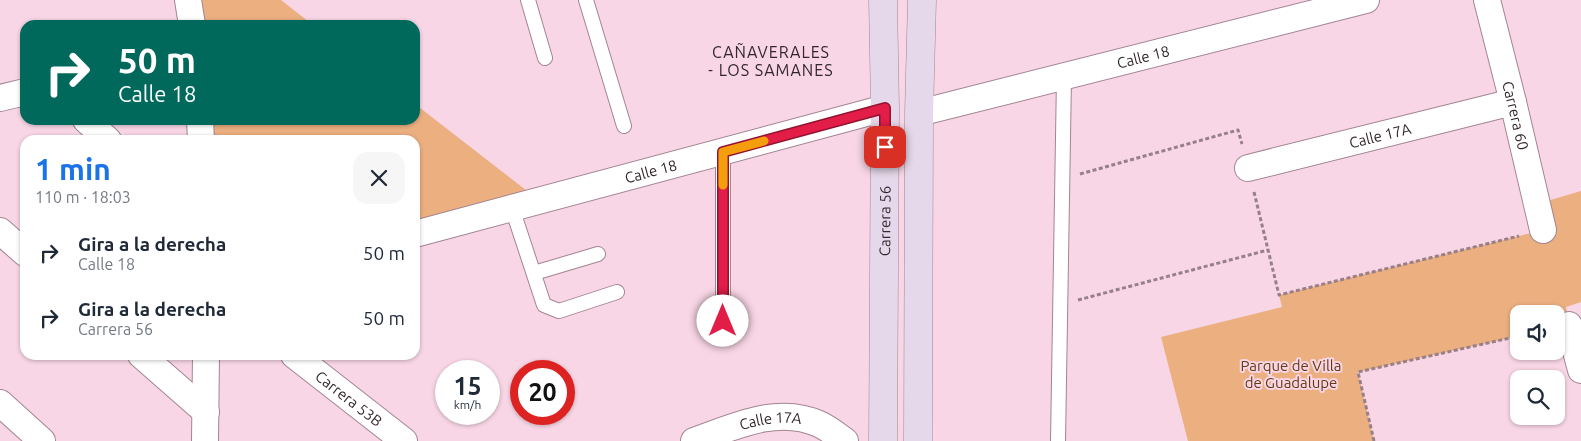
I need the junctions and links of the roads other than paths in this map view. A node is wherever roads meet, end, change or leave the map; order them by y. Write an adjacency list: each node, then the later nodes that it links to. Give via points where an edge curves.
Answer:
1 (188, 0): 8 (street)
2 (528, 0): 9 (lane)
3 (586, 0): 17 (lane)
4 (884, 0): 14 (street, Carrera 56)
5 (922, 0): 15 (street)
6 (1366, 0): 10 (street, Calle 18)
7 (1487, 0): 13 (street, Carrera 60)
8 (191, 20)
9 (545, 58)
10 (1064, 78): 15 (street, Calle 18); 44 (lane)
11 (20, 93): 12 (street)
12 (0, 98)
13 (1513, 102): 20 (street, Calle 17A); 23 (street, Carrera 60)
14 (885, 108): 19 (street, Calle 18); 42 (street, Carrera 56)
15 (920, 113): 43 (street)
16 (92, 125): 18 (street)
17 (624, 126)
18 (102, 135)
19 (723, 152): 21 (street, Calle 18); 29 (lane)
20 (1248, 168)
21 (512, 208): 24 (street, Calle 18); 27 (lane)
22 (0, 230): 25 (street)
23 (1543, 230)
24 (420, 233)
25 (20, 248)
26 (598, 254): 27 (lane)
27 (534, 273): 28 (lane, via 544,304 559,311)
28 (617, 292)
29 (723, 321)
30 (1569, 324): 34 (street)
31 (147, 360): 36 (street)
32 (206, 360): 36 (street)
33 (300, 360): 39 (street, Carrera 53B)
34 (1581, 370)
35 (0, 403): 37 (street)
36 (206, 412): 38 (street)
37 (42, 441)
38 (205, 441)
39 (404, 441)
40 (694, 441): 41 (street, Calle 17A, via 754,420 783,417 819,424)
41 (845, 441)
42 (882, 441)
43 (918, 441)
44 (1058, 441)

